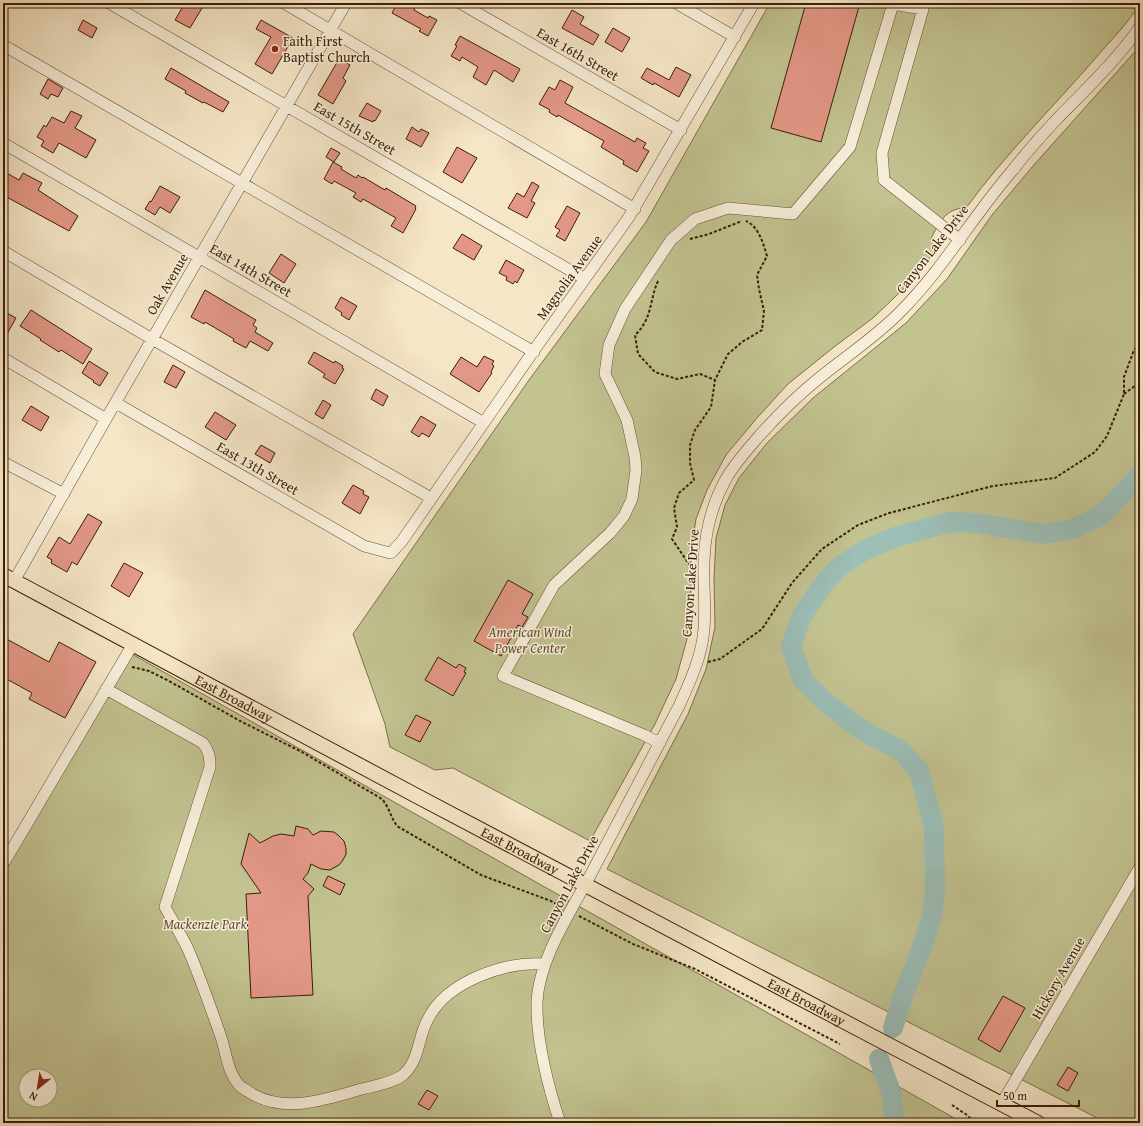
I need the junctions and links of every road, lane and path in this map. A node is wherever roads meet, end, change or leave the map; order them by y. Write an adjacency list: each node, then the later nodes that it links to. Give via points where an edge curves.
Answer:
1 (109, 3): 11 (street, East 15th Street)
2 (284, 3): 8 (street)
3 (346, 3): 8 (street, Oak Avenue)
4 (460, 3): 12 (street, East 16th Street)
5 (676, 3): 9 (street)
6 (754, 3): 9 (street, Magnolia Avenue)
7 (1140, 27): 17 (street, Canyon Lake Drive, via 1025,155)
8 (331, 30): 11 (street, Oak Avenue); 15 (street)
9 (735, 37): 12 (street, Magnolia Avenue)
10 (3, 45): 14 (street)
11 (287, 106): 14 (street, Oak Avenue); 20 (street, East 15th Street)
12 (681, 130): 15 (street, Magnolia Avenue)
13 (3, 144): 19 (street, East 14th Street)
14 (242, 184): 19 (street, Oak Avenue); 24 (street)
15 (635, 209): 20 (street, Magnolia Avenue)
16 (685, 240): 26 (path, via 709,234 744,220 755,228 767,256 757,275 764,311 762,330 728,354)
17 (960, 240): 37 (street, Canyon Lake Drive, via 934,275 883,329 799,395 740,458 726,479 709,521); 42 (street, via 884,180 882,153 923,8 894,4 850,147 793,214 728,208 695,219 671,240 624,309 609,345 605,374 627,420 636,470 632,499 624,516 610,532 554,585 503,676)
18 (3, 251): 22 (street)
19 (200, 257): 22 (street, Oak Avenue); 31 (street, East 14th Street)
20 (585, 279): 24 (street, Magnolia Avenue)
21 (658, 280): 26 (path, via 644,327 635,335 638,354 655,372 665,376 678,379 700,374)
22 (152, 339): 29 (street, Oak Avenue); 34 (street)
23 (1140, 343): 28 (path, via 1134,350 1124,376)
24 (534, 352): 31 (street, Magnolia Avenue)
25 (3, 358): 30 (street)
26 (715, 380): 37 (path, via 711,407 695,430 690,445 690,463 694,480 679,493 674,508 677,527 672,539)
27 (1140, 380): 28 (path)
28 (1124, 394): 40 (path, via 1108,436 1095,452 1055,478 993,486 888,513 858,525 822,549 792,582 762,629 720,659)
29 (116, 403): 30 (street, Oak Avenue); 35 (street, East 13th Street, via 364,546)
30 (106, 419): 33 (street, Oak Avenue)
31 (484, 423): 34 (street, Magnolia Avenue)
32 (3, 462): 33 (street)
33 (64, 494): 36 (street, Oak Avenue)
34 (431, 498): 35 (street, Magnolia Avenue, via 402,541 392,552)
35 (388, 552)
36 (9, 578): 38 (main road, East Broadway)
37 (704, 588): 40 (street, Canyon Lake Drive, via 704,632)
38 (132, 644): 39 (street); 45 (main road, East Broadway)
39 (122, 661): 41 (street); 46 (path, via 169,681 302,752 382,799 397,826 461,864 481,875 551,901)
40 (696, 664): 42 (street, Canyon Lake Drive, via 680,706)
41 (106, 689): 43 (street); 47 (street, via 203,743 208,749 210,767 165,907 187,947 221,1036 233,1076 248,1092 275,1103 291,1104 323,1100 398,1078 411,1065 427,1019 451,992 499,968)
42 (660, 744): 45 (street, Canyon Lake Drive)
43 (3, 861)
44 (1140, 867): 49 (street, Hickory Avenue)
45 (585, 884): 46 (street, Canyon Lake Drive); 49 (main road, East Broadway)
46 (570, 911): 47 (street, Canyon Lake Drive); 48 (path, via 632,944 695,969)
47 (545, 964): 51 (street, Canyon Lake Drive, via 537,1001 538,1028)
48 (840, 1044)
49 (1002, 1103): 53 (main road, East Broadway)
50 (952, 1105): 52 (path)
51 (560, 1123)
52 (975, 1123)
53 (1038, 1123)

